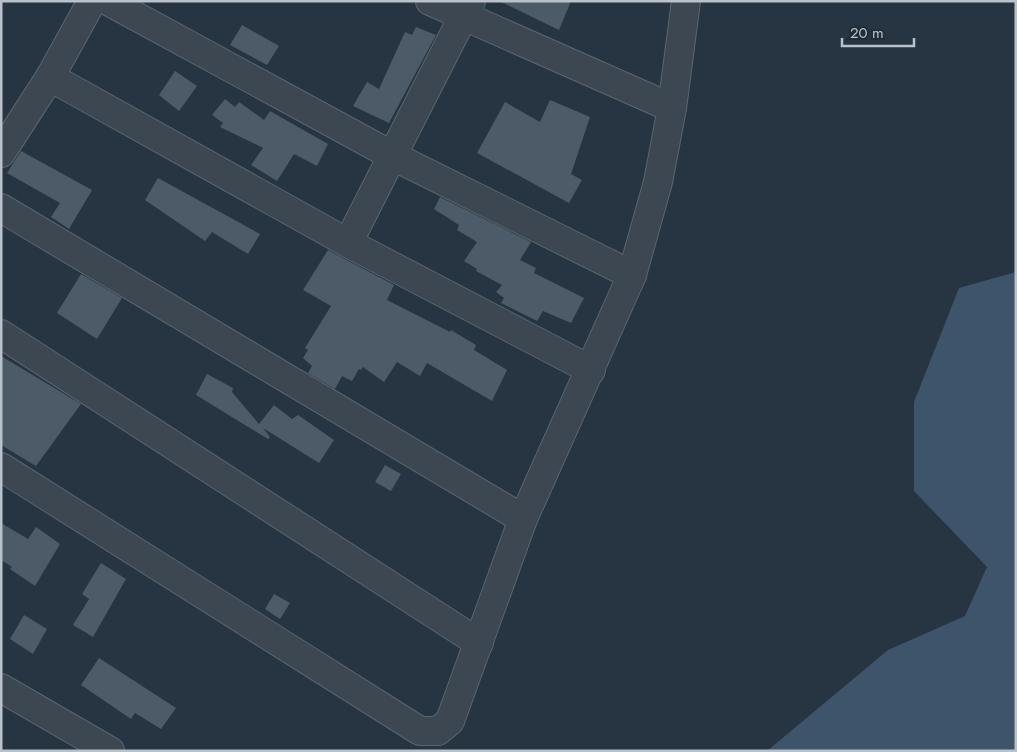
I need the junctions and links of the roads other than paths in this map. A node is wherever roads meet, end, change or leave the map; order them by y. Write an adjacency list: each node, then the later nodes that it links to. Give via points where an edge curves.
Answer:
1 (92, 1): 6 (street)
2 (108, 1): 9 (street)
3 (430, 1): 5 (street)
4 (681, 4): 7 (street)
5 (468, 9): 7 (street); 9 (street)
6 (50, 77): 8 (street); 11 (street)
7 (672, 108): 12 (street, via 658,182)
8 (3, 146)
9 (393, 156): 11 (street); 12 (street)
10 (1, 208): 16 (street)
11 (348, 243): 14 (street)
12 (632, 275): 14 (street)
13 (1, 334): 17 (street)
14 (591, 370): 16 (street)
15 (1, 466): 17 (street, via 420,731 438,732 450,721)
16 (524, 519): 17 (street)
17 (479, 643)
18 (1, 688): 19 (street)
19 (110, 751)

